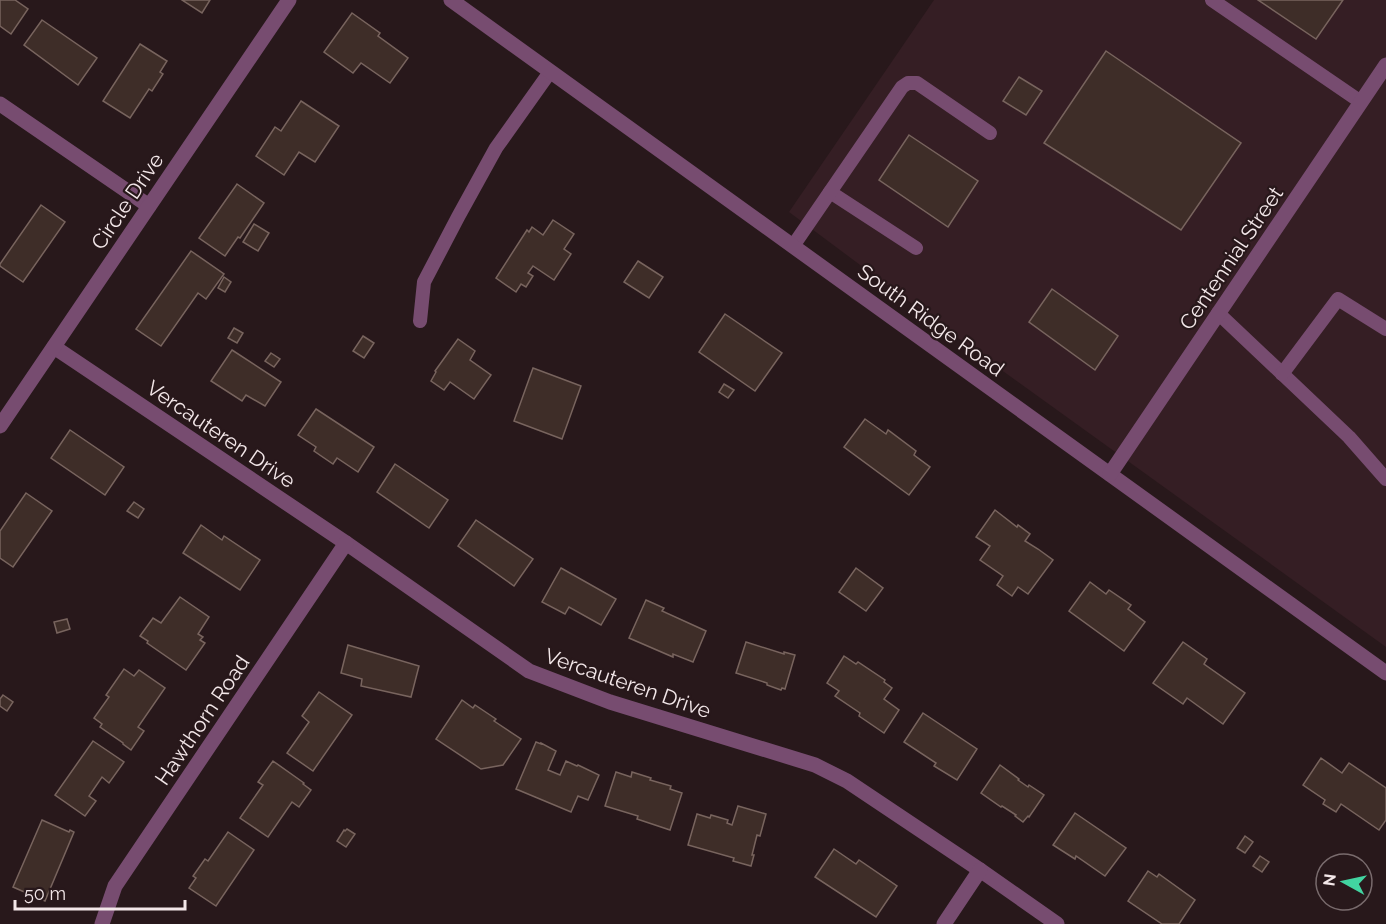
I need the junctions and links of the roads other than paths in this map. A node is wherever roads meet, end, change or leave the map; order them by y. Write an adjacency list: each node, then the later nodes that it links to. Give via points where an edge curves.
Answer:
1 (289, 0): 10 (street, Circle Drive)
2 (451, 0): 5 (street, South Ridge Road)
3 (1212, 0): 6 (lane)
4 (1386, 65): 6 (street, Centennial Street)
5 (550, 72): 11 (street, South Ridge Road); 14 (lane, via 495,148 424,282)
6 (1361, 102): 13 (street, Centennial Street)
7 (0, 105): 10 (street)
8 (990, 133): 9 (lane, via 917,83 908,83)
9 (830, 192): 11 (lane); 12 (lane)
10 (149, 206): 16 (street, Circle Drive)
11 (793, 246): 19 (street, South Ridge Road)
12 (916, 248)
13 (1218, 313): 17 (lane); 19 (street, Centennial Street)
14 (420, 321)
15 (1386, 330): 17 (lane, via 1338,299)
16 (54, 347): 18 (street, Circle Drive); 21 (street, Vercauteren Drive)
17 (1282, 374): 20 (lane, via 1349,437)
18 (0, 426)
19 (1110, 474): 22 (street, South Ridge Road)
20 (1386, 479)
21 (346, 543): 23 (street, Vercauteren Drive, via 530,671 609,702 815,765 847,781); 24 (street, Hawthorn Road, via 115,886)
22 (1386, 673)
23 (980, 870): 25 (street); 26 (street, Vercauteren Drive)
24 (102, 924)
25 (944, 924)
26 (1057, 924)

